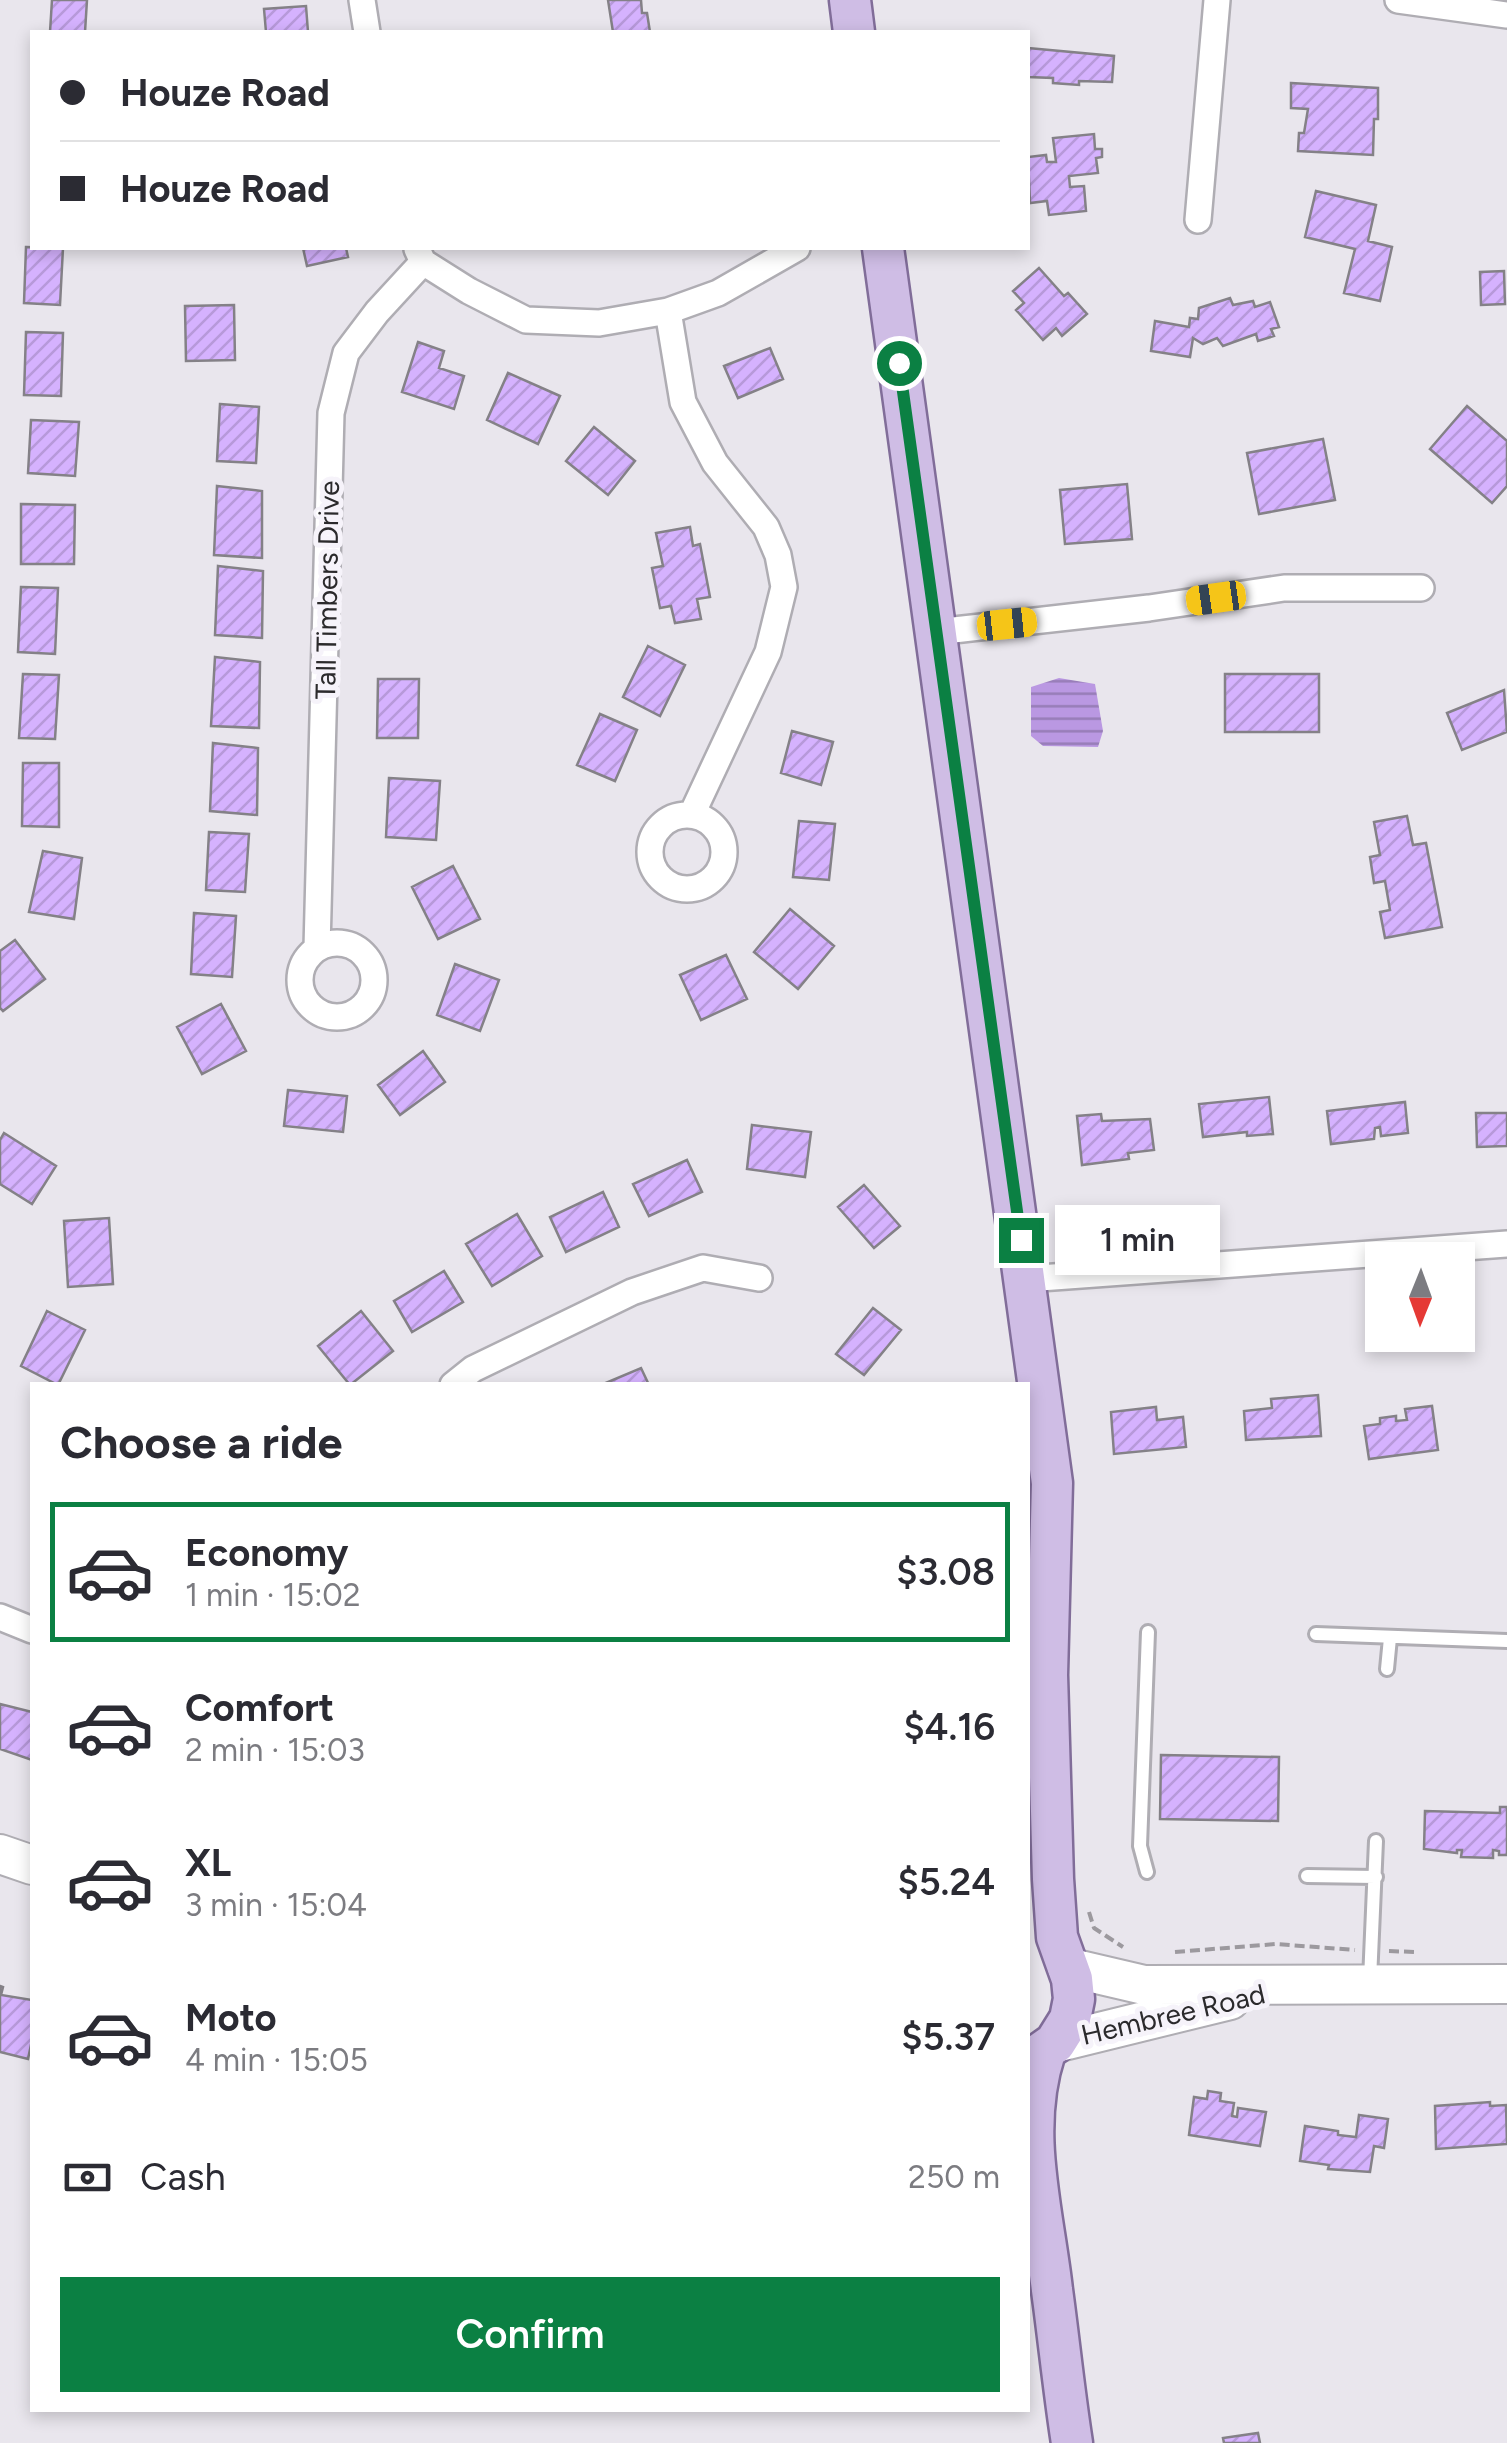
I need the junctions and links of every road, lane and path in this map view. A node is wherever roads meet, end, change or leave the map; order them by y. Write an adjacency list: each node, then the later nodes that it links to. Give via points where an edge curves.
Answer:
1 (362, 0): 6 (street)
2 (850, 0): 7 (main road)
3 (1217, 0): 8 (street)
4 (1398, 0): 5 (street)
5 (1507, 15)
6 (367, 30)
7 (854, 30)
8 (1198, 220)
9 (794, 250): 12 (street, via 718,293)
10 (883, 250): 14 (main road)
11 (420, 255): 12 (street, via 469,291 526,320 599,322); 16 (street, Tall Timbers Drive, via 346,353 331,413)
12 (668, 311): 15 (street, via 683,402 715,463 766,527 784,587 768,652)
13 (1421, 588): 14 (street, via 1284,588)
14 (936, 632): 19 (main road)
15 (692, 814)
16 (317, 948)
17 (1507, 1244): 19 (street)
18 (760, 1278): 20 (street, via 703,1268 650,1286)
19 (1026, 1279): 28 (main road, via 1052,1483)
20 (457, 1382)
21 (0, 1617): 22 (street)
22 (30, 1629)
23 (1148, 1632): 33 (lane, via 1140,1846)
24 (1316, 1634): 25 (lane)
25 (1390, 1638): 26 (lane); 27 (lane)
26 (1507, 1641)
27 (1387, 1669)
28 (1047, 1674): 29 (main road); 41 (main road, via 1053,1879)
29 (1030, 1789)
30 (1376, 1842): 35 (lane)
31 (0, 1854): 32 (street)
32 (30, 1865)
33 (1147, 1872)
34 (1307, 1876): 35 (lane)
35 (1376, 1876): 42 (lane)
36 (1089, 1911): 40 (path, via 1094,1928)
37 (1030, 1931): 41 (main road)
38 (1171, 1952): 42 (path, via 1276,1944)
39 (1418, 1952): 42 (path)
40 (1133, 1954)
41 (1065, 1963): 44 (street, Hembree Road, via 1144,1985); 45 (main road, via 1074,1999 1070,2019)
42 (1371, 1967): 43 (street, Hembree Road); 44 (street, Hembree Road)
43 (1507, 1984)
44 (1292, 1986): 45 (street, Hembree Road, via 1114,2026)
45 (1043, 2052): 47 (main road, via 1032,2146)
46 (1030, 2188): 47 (main road)
47 (1042, 2221): 48 (main road)
48 (1072, 2443)

